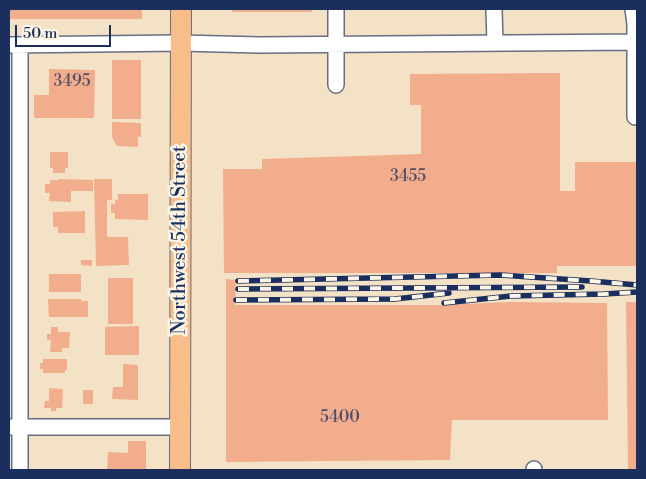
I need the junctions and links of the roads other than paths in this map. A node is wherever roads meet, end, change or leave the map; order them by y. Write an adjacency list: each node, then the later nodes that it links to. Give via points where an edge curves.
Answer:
1 (180, 9): 6 (main road, Northwest 54th Street)
2 (336, 9): 8 (street)
3 (494, 9): 7 (street)
4 (633, 9): 5 (street)
5 (636, 42): 7 (street); 11 (street)
6 (180, 43): 8 (street); 9 (street); 13 (main road, Northwest 54th Street)
7 (495, 43): 8 (street)
8 (335, 44): 10 (street)
9 (14, 45): 12 (street)
10 (336, 85)
11 (635, 117)
12 (15, 427): 13 (street); 14 (street)
13 (180, 428): 15 (main road, Northwest 54th Street)
14 (20, 470)
15 (180, 470)

